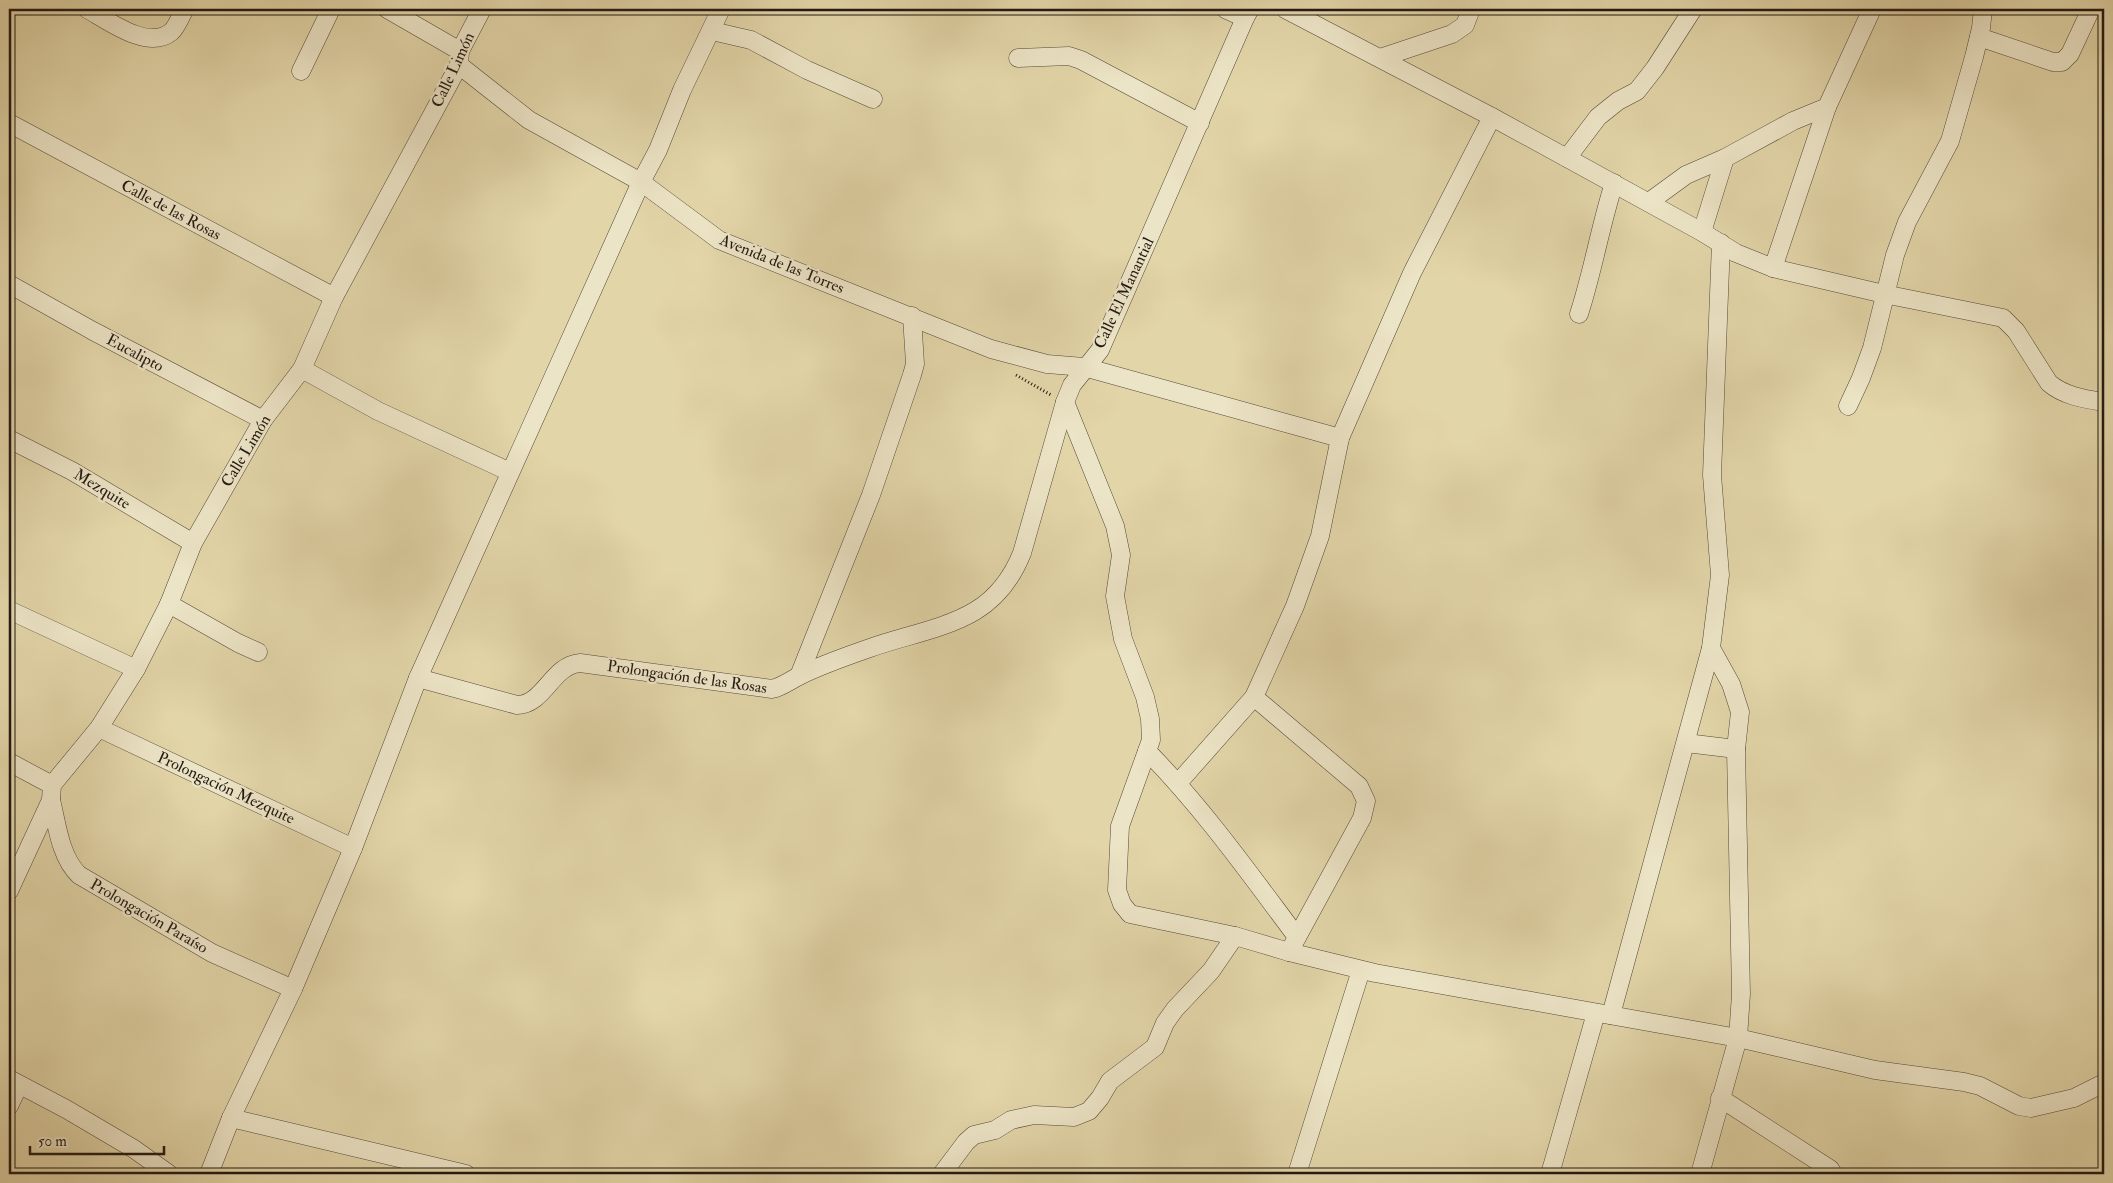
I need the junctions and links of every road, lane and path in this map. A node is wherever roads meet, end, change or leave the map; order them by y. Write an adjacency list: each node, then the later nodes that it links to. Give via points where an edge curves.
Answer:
1 (87, 9): 2 (street, via 130,33 151,39 171,32)
2 (185, 9)
3 (331, 9): 20 (street)
4 (387, 9): 17 (street, Avenida de las Torres)
5 (482, 9): 17 (street, Calle Limón)
6 (721, 9): 15 (street)
7 (1225, 9): 14 (street)
8 (1285, 9): 19 (street)
9 (1471, 9): 19 (street, via 1465,25 1452,34)
10 (1692, 9): 26 (street, via 1637,91 1598,117)
11 (1872, 9): 22 (street)
12 (1983, 9): 16 (street)
13 (2091, 9): 16 (street, via 2070,54 2062,62 2053,62)
14 (1248, 13): 25 (street, Calle El Manantial)
15 (712, 31): 21 (street, via 750,40); 28 (street)
16 (1979, 37): 35 (street, via 1950,141 1907,222)
17 (459, 58): 28 (street, Avenida de las Torres, via 529,120); 36 (street, Calle Limón)
18 (1018, 58): 25 (street, via 1068,56 1081,60)
19 (1380, 58): 23 (street)
20 (301, 71)
21 (873, 99)
22 (1826, 107): 27 (street); 33 (street)
23 (1492, 117): 26 (street); 45 (street, via 1412,274)
24 (9, 123): 36 (street, Calle de las Rosas)
25 (1200, 123): 39 (street, Calle El Manantial, via 1100,350)
26 (1567, 158): 29 (street)
27 (1725, 158): 30 (street, via 1686,175); 31 (street)
28 (641, 182): 38 (street, Avenida de las Torres, via 719,240); 47 (street)
29 (1614, 184): 30 (street); 37 (street)
30 (1649, 202): 31 (street)
31 (1702, 232): 32 (street)
32 (1721, 243): 33 (street, via 1736,253); 52 (street, via 1712,475 1720,574)
33 (1773, 268): 35 (street)
34 (9, 284): 44 (street, Eucalipto)
35 (1884, 294): 41 (street, via 2003,318 2016,331 2049,383 2061,391); 43 (street, via 1872,348)
36 (334, 297): 40 (street, Calle Limón)
37 (1579, 314)
38 (912, 316): 39 (street, Avenida de las Torres, via 991,349 1048,364); 55 (street, via 915,364 912,375 871,495)
39 (1084, 368): 42 (street, Calle El Manantial); 45 (street, Avenida de las Torres)
40 (302, 369): 44 (street, Calle Limón); 47 (street, via 378,411)
41 (2103, 398)
42 (1065, 402): 49 (street, Calle El Manantial, via 1022,553 1010,579); 61 (street, via 1115,526 1121,555 1115,596 1123,639 1145,697 1151,740)
43 (1848, 406)
44 (263, 420): 48 (street, Calle Limón)
45 (1340, 438): 57 (street, via 1320,536 1296,606)
46 (9, 439): 48 (street, Mezquite, via 72,471)
47 (510, 472): 56 (street)
48 (193, 543): 50 (street, Calle Limón)
49 (989, 601): 55 (street, Prolongación de las Rosas, via 959,619 870,648)
50 (169, 604): 53 (street); 54 (street, Calle Limón)
51 (9, 610): 54 (street)
52 (1711, 648): 59 (street); 60 (street, via 1731,684 1740,712)
53 (258, 652)
54 (136, 669): 58 (street, Calle Limón)
55 (799, 676): 56 (street, Prolongación de las Rosas, via 780,688 765,690 573,664 524,705)
56 (418, 678): 65 (street)
57 (1254, 697): 63 (street); 68 (street, via 1359,786 1366,800 1362,818)
58 (99, 728): 64 (street, Calle Limón); 65 (street, Prolongación Mezquite)
59 (1686, 743): 60 (street); 71 (street)
60 (1736, 748): 72 (street, via 1741,994)
61 (1147, 751): 63 (street); 67 (street, via 1120,826 1117,890 1122,904 1130,914)
62 (9, 762): 64 (street)
63 (1178, 783): 68 (street, via 1233,852)
64 (51, 793): 66 (street, Calle Limón); 70 (street, Prolongación Paraíso, via 63,848 79,875 212,953)
65 (353, 848): 70 (street)
66 (9, 891)
67 (1235, 936): 68 (street); 81 (street, via 1211,971 1165,1023 1155,1047 1110,1080 1089,1111 1074,1118 1034,1114 974,1135)
68 (1293, 945): 69 (street)
69 (1361, 970): 71 (street); 82 (street)
70 (293, 989): 77 (street)
71 (1603, 1014): 72 (street); 83 (street)
72 (1738, 1038): 74 (street, via 1875,1070 1980,1086 2019,1106 2031,1108 2074,1098); 75 (street)
73 (14, 1082): 76 (street); 78 (street, via 134,1149)
74 (2104, 1083)
75 (1720, 1098): 84 (street); 85 (street)
76 (9, 1106)
77 (231, 1118): 79 (street); 80 (street)
78 (169, 1174)
79 (209, 1174)
80 (466, 1174)
81 (942, 1174)
82 (1297, 1174)
83 (1550, 1174)
84 (1700, 1174)
85 (1833, 1174)

